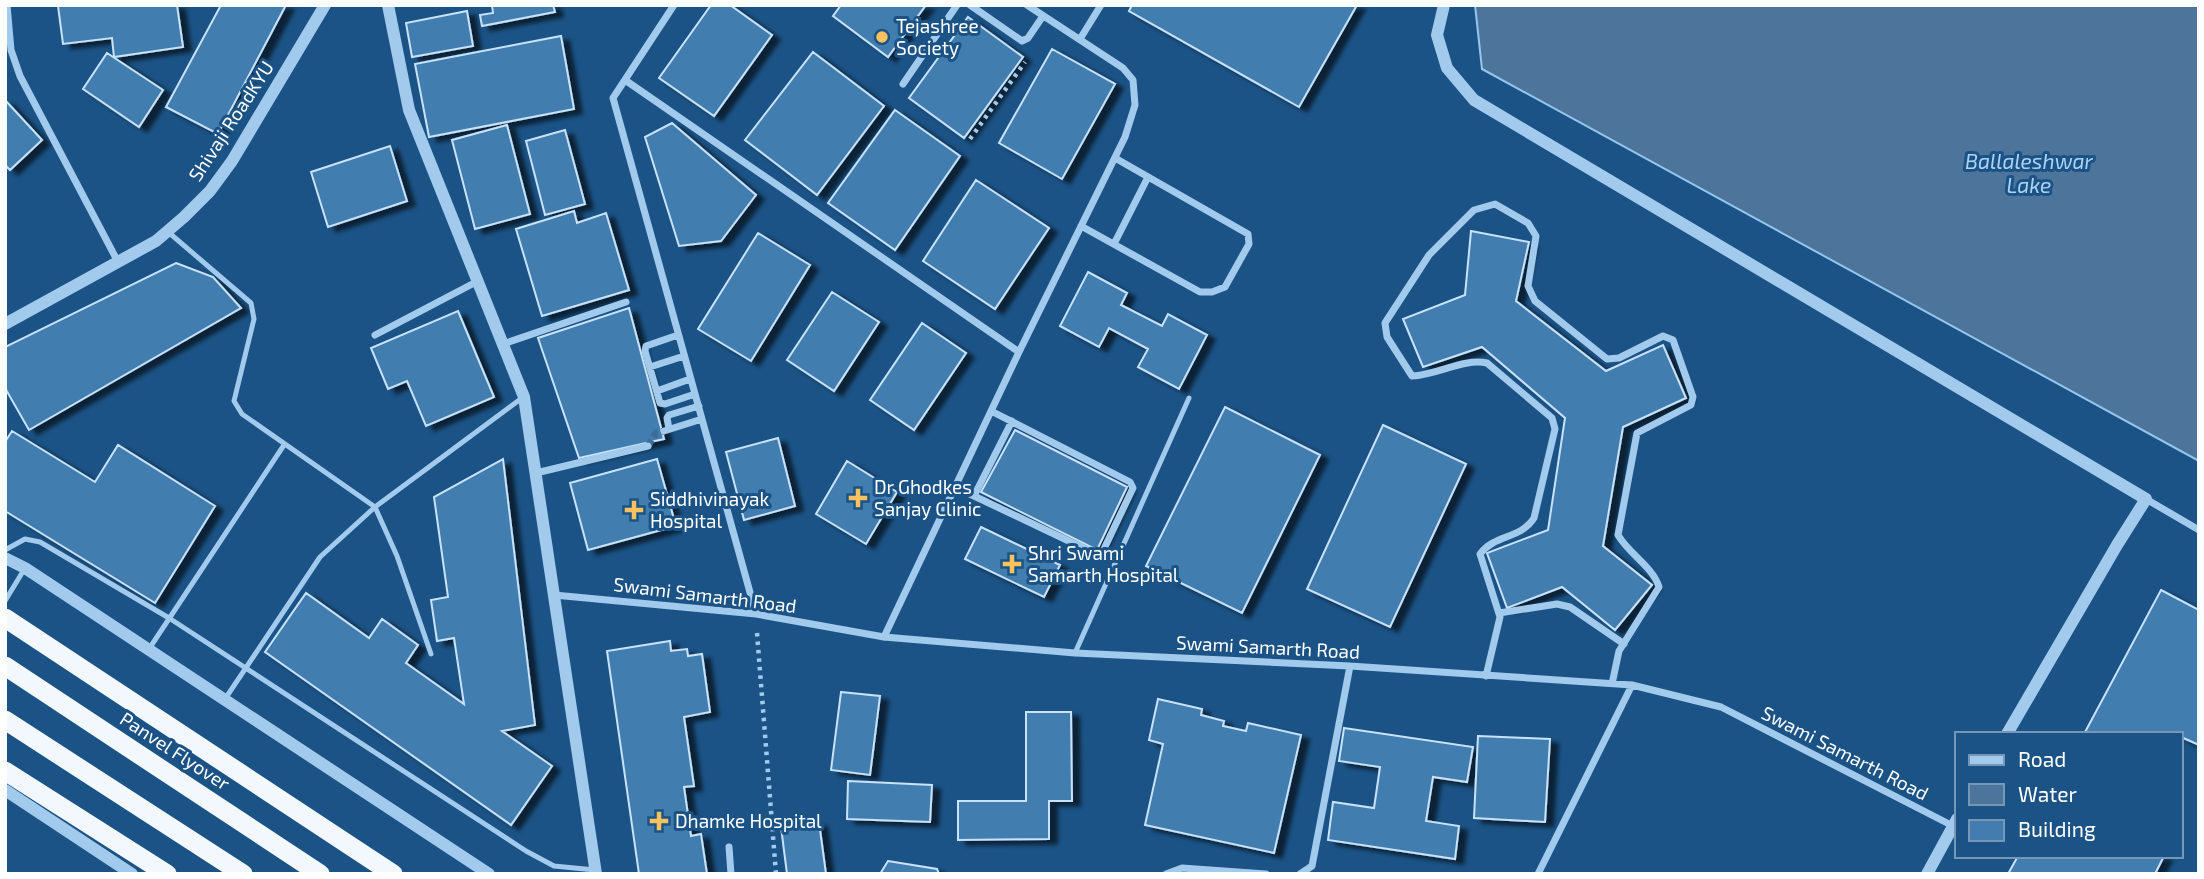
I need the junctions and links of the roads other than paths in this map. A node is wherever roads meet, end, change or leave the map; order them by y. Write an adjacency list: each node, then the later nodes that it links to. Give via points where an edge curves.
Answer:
1 (8, 5): 20 (street, via 11,50 20,76)
2 (325, 5): 18 (street, Shivaji RoadKYU, via 232,161 210,191)
3 (388, 5): 21 (street, via 409,110)
4 (674, 5): 13 (street)
5 (957, 5): 14 (street)
6 (970, 5): 11 (street, via 1024,40)
7 (1027, 5): 11 (street)
8 (1090, 5): 10 (street)
9 (1444, 5): 44 (street, via 1437,35 1447,68 1474,100)
10 (1100, 8): 12 (street)
11 (1044, 16): 12 (street)
12 (1080, 39): 15 (street, via 1133,80 1135,105)
13 (625, 80): 25 (street, via 613,98); 27 (street)
14 (903, 85)
15 (1115, 158): 16 (street); 17 (street)
16 (1149, 177): 19 (street); 19 (street, via 1248,234 1249,244 1225,287 1200,292)
17 (1081, 226): 19 (street); 27 (street)
18 (167, 231): 20 (street, Shivaji RoadKYU); 39 (lane, via 251,303 254,319 234,401 242,414)
19 (1114, 244)
20 (118, 262): 23 (street, Shivaji RoadKYU)
21 (478, 281): 24 (street); 26 (street)
22 (626, 302): 26 (street)
23 (5, 324)
24 (375, 335)
25 (678, 335): 28 (street); 29 (street, via 646,346)
26 (503, 344): 33 (street)
27 (1019, 352): 36 (street)
28 (684, 356): 29 (street); 30 (street)
29 (650, 367): 31 (street)
30 (691, 379): 31 (street); 32 (street)
31 (657, 391): 32 (street, via 665,404)
32 (695, 394): 35 (street)
33 (524, 397): 41 (street); 45 (lane)
34 (1189, 398): 59 (lane)
35 (699, 406): 37 (street); 37 (street, via 669,415 667,430)
36 (991, 411): 38 (street); 42 (street)
37 (702, 419): 53 (street)
38 (1012, 421): 43 (street); 43 (street, via 1130,481 1133,488 1103,551 1096,554)
39 (284, 445): 45 (lane); 55 (lane)
40 (648, 446): 41 (street)
41 (536, 473): 50 (street)
42 (955, 487): 43 (street); 56 (street)
43 (974, 496)
44 (2147, 499): 46 (street); 69 (street)
45 (374, 507): 60 (lane, via 397,556); 63 (lane, via 320,557)
46 (2199, 530)
47 (5, 550): 55 (lane, via 25,539 40,542)
48 (5, 558): 49 (street)
49 (25, 568): 51 (lane); 58 (street)
50 (553, 595): 53 (street, Swami Samarth Road); 74 (street)
51 (5, 601)
52 (1499, 613): 57 (street, via 1557,604 1570,607); 57 (street, via 1480,554 1487,545 1528,528 1534,518 1555,429 1552,418 1488,363 1476,361 1412,376 1387,337 1385,323 1429,255 1474,210 1495,204 1528,223 1536,236 1528,286 1535,301 1607,359 1619,358 1663,336 1673,340 1693,397 1691,405 1637,433 1618,535 1659,587); 64 (street)
53 (756, 614): 56 (street, Swami Samarth Road)
54 (5, 618): 79 (highway)
55 (169, 618): 58 (lane); 63 (lane)
56 (884, 637): 59 (street, Swami Samarth Road)
57 (1624, 644): 65 (street)
58 (149, 649): 67 (street)
59 (1075, 653): 62 (street, Swami Samarth Road)
60 (430, 654)
61 (5, 666): 78 (highway, Panvel Flyover)
62 (1350, 666): 64 (street, Swami Samarth Road); 84 (street, via 1312,866)
63 (246, 667): 67 (lane); 74 (lane, via 526,851 554,866)
64 (1486, 676): 65 (street, Swami Samarth Road)
65 (1612, 684): 66 (street, Swami Samarth Road)
66 (1632, 685): 72 (street, Swami Samarth Road, via 1721,707); 85 (street)
67 (224, 699): 80 (street)
68 (5, 720): 77 (highway)
69 (2008, 732)
70 (5, 772): 76 (highway)
71 (5, 790): 75 (street)
72 (1955, 823): 86 (street)
73 (729, 847): 81 (street)
74 (596, 872)
75 (132, 874)
76 (167, 874)
77 (243, 874)
78 (320, 874)
79 (393, 874)
80 (489, 874)
81 (731, 874)
82 (1166, 874): 83 (street, via 1182,869)
83 (1266, 874)
84 (1300, 874)
85 (1538, 874)
86 (1927, 874)

